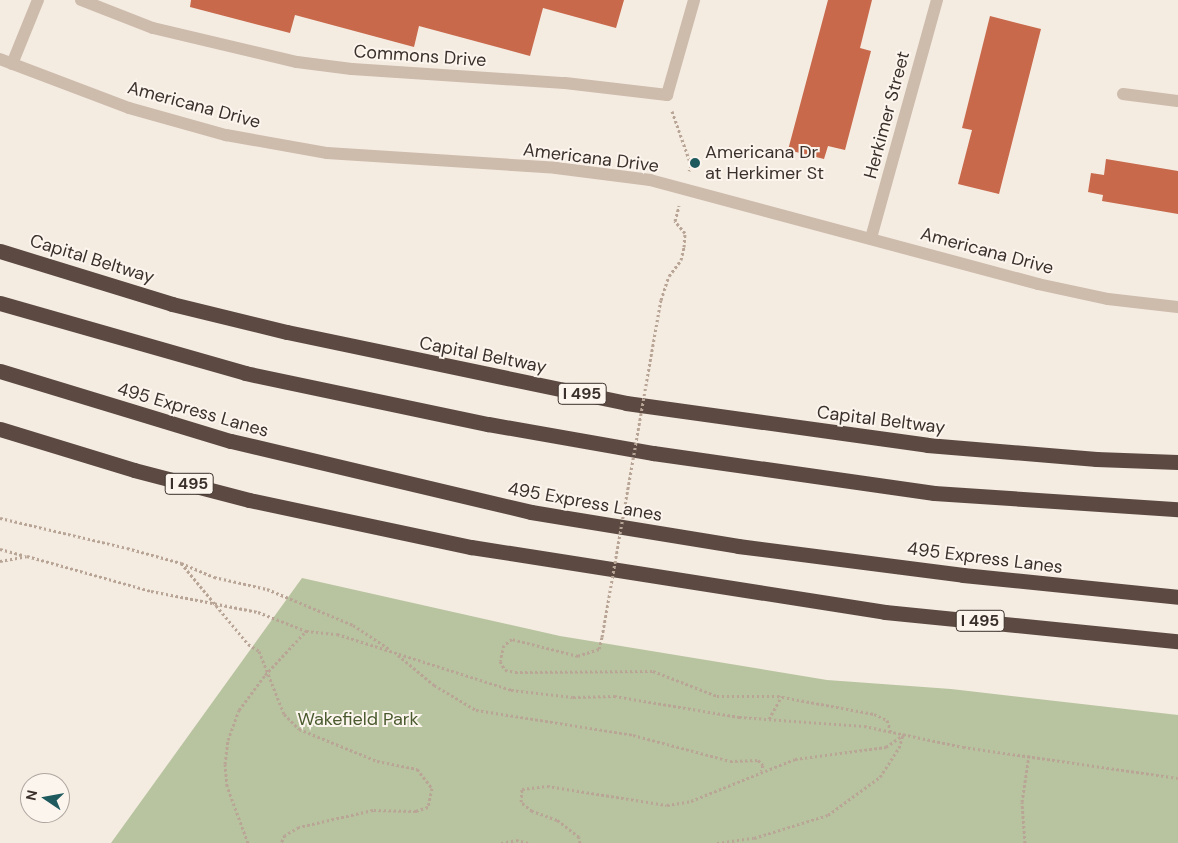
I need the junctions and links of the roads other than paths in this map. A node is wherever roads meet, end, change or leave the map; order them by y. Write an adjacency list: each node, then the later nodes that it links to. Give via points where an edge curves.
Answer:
1 (38, 0): 6 (street)
2 (80, 0): 3 (street, Commons Drive, via 153,28 296,62 352,69 565,83 667,95)
3 (694, 0)
4 (937, 0): 9 (street, Herkimer Street)
5 (0, 59): 6 (street, Americana Drive)
6 (12, 64): 9 (street, Americana Drive, via 129,108 226,135 327,153 556,168 650,180)
7 (1123, 94): 8 (street)
8 (1178, 101)
9 (871, 238): 12 (street, Americana Drive, via 1038,284 1108,299)
10 (0, 251): 15 (highway, Capital Beltway / I 495, via 172,304 287,332 626,402 927,445 1096,459)
11 (0, 303): 16 (highway, via 245,373 488,424 653,454 934,493)
12 (1178, 307)
13 (0, 371): 17 (highway, 495 Express Lanes, via 231,441 531,512 738,546 973,576)
14 (0, 429): 18 (highway, I 495, via 134,470 249,500 472,547 885,612)
15 (1178, 462)
16 (1178, 509)
17 (1178, 597)
18 (1178, 641)

